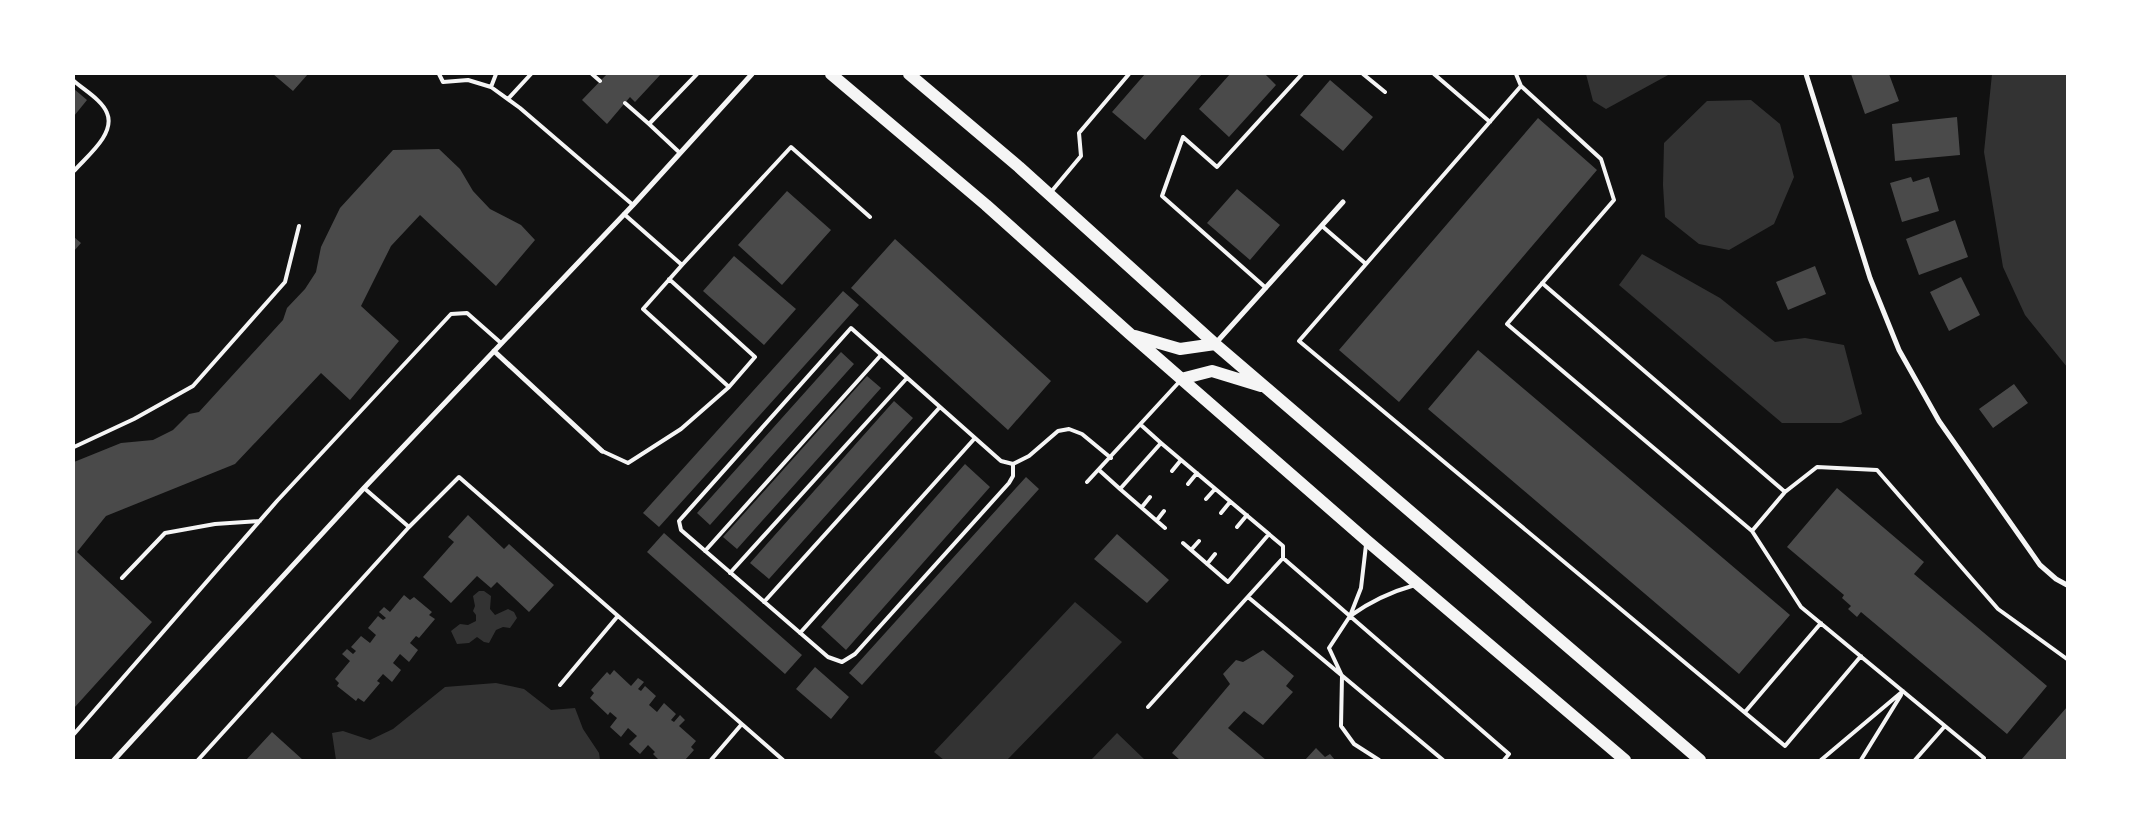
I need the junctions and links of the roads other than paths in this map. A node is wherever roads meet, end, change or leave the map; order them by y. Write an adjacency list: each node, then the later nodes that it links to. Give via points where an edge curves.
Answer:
1 (439, 74): 18 (lane, via 443,82 468,80)
2 (496, 74): 18 (lane)
3 (531, 74): 20 (lane)
4 (592, 74): 16 (lane)
5 (697, 74): 23 (lane)
6 (752, 74): 24 (street)
7 (831, 74): 38 (main road, via 986,205)
8 (909, 74): 26 (main road)
9 (1129, 74): 26 (lane, via 1079,133 1081,156)
10 (1302, 74): 37 (lane, via 1217,167 1183,137 1162,196)
11 (1363, 74): 19 (lane)
12 (1434, 74): 22 (lane)
13 (1516, 74): 17 (lane)
14 (1806, 74): 90 (street, via 1870,278 1898,350 1939,421 2040,565)
15 (74, 81): 25 (lane, via 107,113 109,125 104,137)
16 (600, 81)
17 (1521, 86): 22 (lane); 36 (lane, via 1601,159 1614,200)
18 (491, 87): 20 (lane)
19 (1385, 92)
20 (508, 99): 28 (lane)
21 (625, 102): 23 (lane)
22 (1490, 122): 33 (lane)
23 (649, 124): 24 (lane)
24 (680, 153): 28 (street)
25 (74, 171)
26 (1049, 195): 40 (main road)
27 (1343, 202): 32 (street)
28 (633, 204): 29 (street)
29 (624, 214): 34 (lane); 39 (street)
30 (870, 217): 34 (lane, via 792,147)
31 (299, 226): 51 (lane, via 285,282 193,386)
32 (1322, 226): 33 (lane); 37 (street)
33 (1366, 264): 103 (lane, via 1299,341)
34 (682, 265): 35 (lane)
35 (669, 279): 45 (lane, via 643,309); 45 (lane, via 755,357)
36 (1542, 283): 64 (lane); 77 (lane, via 1508,324)
37 (1266, 288): 40 (street)
38 (1130, 334): 40 (main road, via 1180,348); 44 (main road)
39 (501, 343): 41 (street); 73 (lane, via 467,313 451,314)
40 (1216, 344): 46 (main road)
41 (494, 351): 52 (street); 61 (street)
42 (881, 355): 43 (lane); 83 (lane); 83 (lane, via 851,328 679,521 680,530)
43 (907, 378): 47 (lane); 87 (lane)
44 (1181, 379): 46 (main road, via 1212,371); 48 (lane); 79 (main road)
45 (728, 387): 52 (lane, via 681,429 628,462)
46 (1266, 387): 115 (main road)
47 (940, 406): 49 (lane); 92 (lane)
48 (1140, 425): 50 (lane); 53 (lane)
49 (975, 438): 55 (lane, via 1001,461); 96 (lane)
50 (1161, 443): 54 (lane); 63 (lane)
51 (74, 447)
52 (602, 451)
53 (1111, 458): 55 (lane, via 1082,434 1069,430 1058,431 1029,456); 56 (lane)
54 (1181, 460): 57 (lane); 58 (lane)
55 (1013, 464): 96 (lane, via 1009,483 855,654 842,662 828,657)
56 (1099, 470): 59 (lane); 63 (lane)
57 (1172, 471)
58 (1197, 473): 60 (lane); 62 (lane)
59 (1087, 482)
60 (1188, 484)
61 (364, 488): 75 (lane); 107 (street)
62 (1215, 489): 66 (lane); 67 (lane)
63 (1120, 490): 68 (lane)
64 (1785, 492): 77 (lane); 98 (lane, via 1817,467 1877,470 1998,609)
65 (1150, 497): 68 (lane)
66 (1206, 499)
67 (1230, 502): 70 (lane); 71 (lane)
68 (1142, 507): 72 (lane)
69 (1164, 511): 72 (lane)
70 (1222, 513)
71 (1247, 515): 74 (lane); 78 (lane)
72 (1157, 520): 76 (lane)
73 (260, 521): 88 (lane, via 215,524 165,533); 106 (lane)
74 (1237, 527)
75 (409, 528): 94 (lane, via 458,477); 108 (lane)
76 (1165, 528)
77 (1752, 532): 95 (lane, via 1801,607)
78 (1269, 534): 85 (lane, via 1283,546); 86 (lane, via 1228,582)
79 (1366, 540): 89 (main road); 93 (lane, via 1361,588)
80 (1199, 541): 82 (lane)
81 (1183, 543): 82 (lane)
82 (1191, 550): 86 (lane)
83 (705, 551): 87 (lane)
84 (1215, 554): 86 (lane)
85 (1283, 558): 91 (lane); 93 (lane)
86 (1207, 564)
87 (730, 573): 92 (lane)
88 (122, 578)
89 (1417, 584): 93 (lane, via 1374,599); 114 (main road)
90 (2067, 585)
91 (1248, 597): 99 (lane); 102 (lane)
92 (764, 602): 96 (lane)
93 (1350, 616): 99 (lane, via 1329,648); 113 (lane, via 1509,754)
94 (617, 617): 100 (lane); 104 (lane)
95 (1821, 623): 97 (lane); 103 (lane)
96 (800, 633)
97 (1861, 656): 101 (lane); 103 (lane, via 1785,746)
98 (2067, 659)
99 (1342, 676): 111 (lane, via 1341,726 1354,744); 112 (lane)
100 (560, 685)
101 (1903, 691): 105 (lane); 116 (lane); 117 (lane)
102 (1148, 707)
103 (1745, 712)
104 (741, 725): 109 (lane); 110 (lane)
105 (1945, 726): 118 (lane); 119 (lane, via 1984,758)
106 (74, 734)
107 (114, 760)
108 (198, 760)
109 (711, 760)
110 (783, 760)
111 (1379, 760)
112 (1443, 760)
113 (1504, 760)
114 (1625, 760)
115 (1700, 760)
116 (1821, 760)
117 (1861, 760)
118 (1915, 760)
119 (1982, 760)

